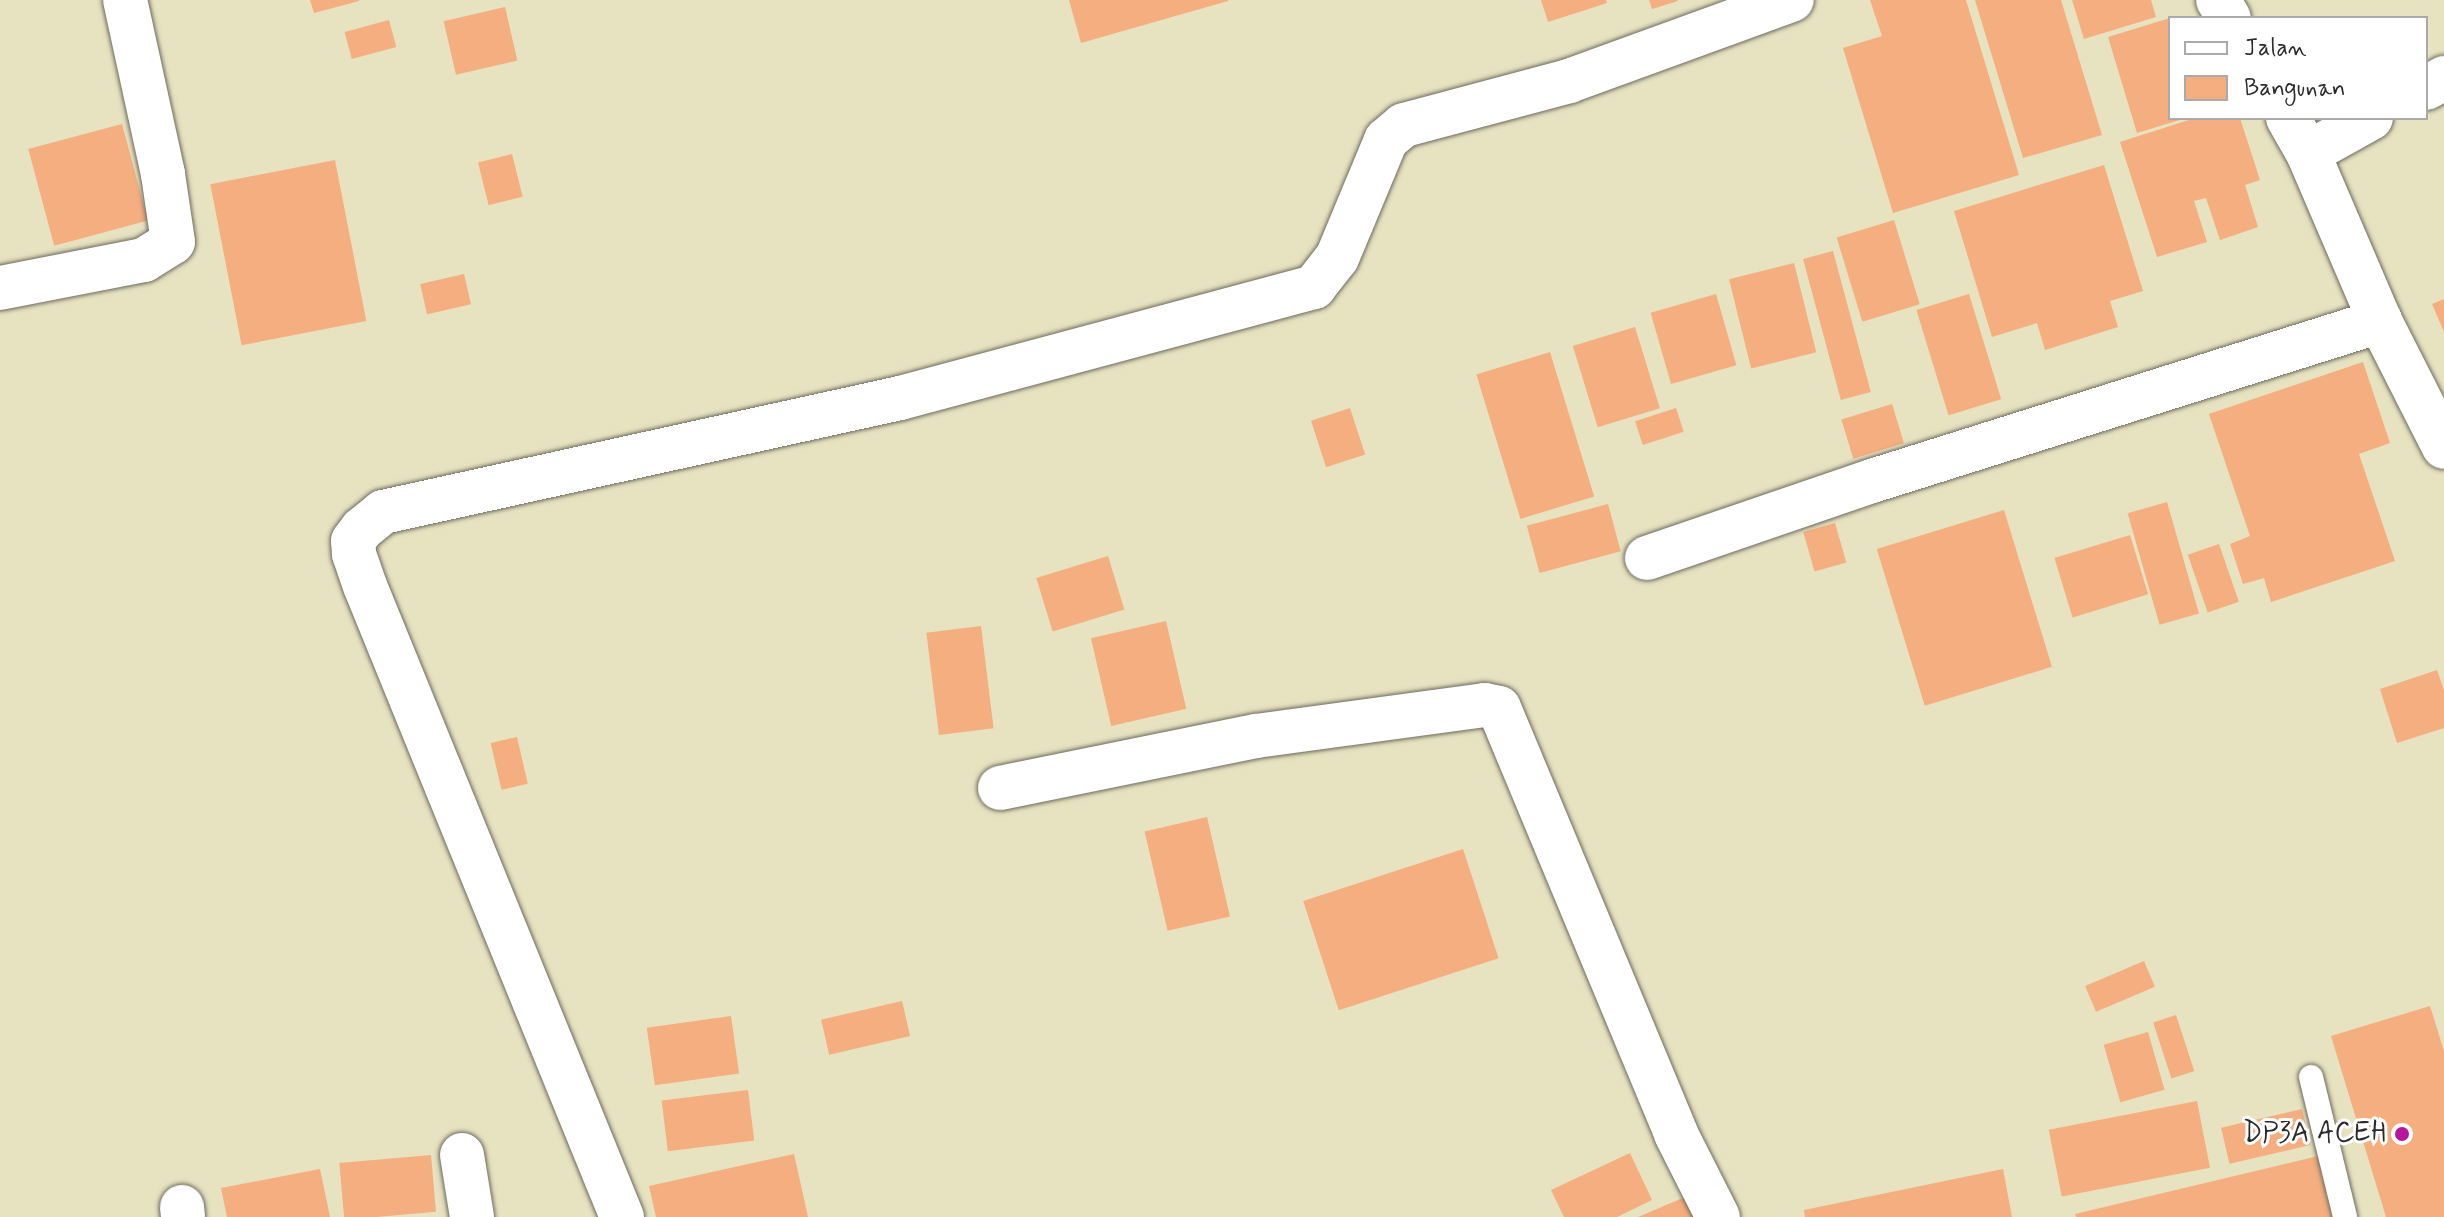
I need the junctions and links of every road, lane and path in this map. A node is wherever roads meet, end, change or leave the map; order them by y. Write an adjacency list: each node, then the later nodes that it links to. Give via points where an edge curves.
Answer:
1 (125, 0): 5 (street, via 173,242 144,260)
2 (1792, 0): 13 (street, via 1569,81 1404,125 1386,140 1337,258 1314,287 900,398 383,512 362,529 353,541 365,586)
3 (2363, 120): 4 (street)
4 (2298, 136): 6 (street)
5 (0, 288)
6 (2380, 321): 7 (street); 8 (street, via 1872,481)
7 (2444, 447)
8 (1647, 558)
9 (1000, 788): 14 (street, via 1256,736 1485,705 1499,708 1676,1134)
10 (2311, 1077): 15 (lane)
11 (462, 1155): 12 (street)
12 (472, 1217)
13 (622, 1217)
14 (1718, 1217)
15 (2345, 1217)

